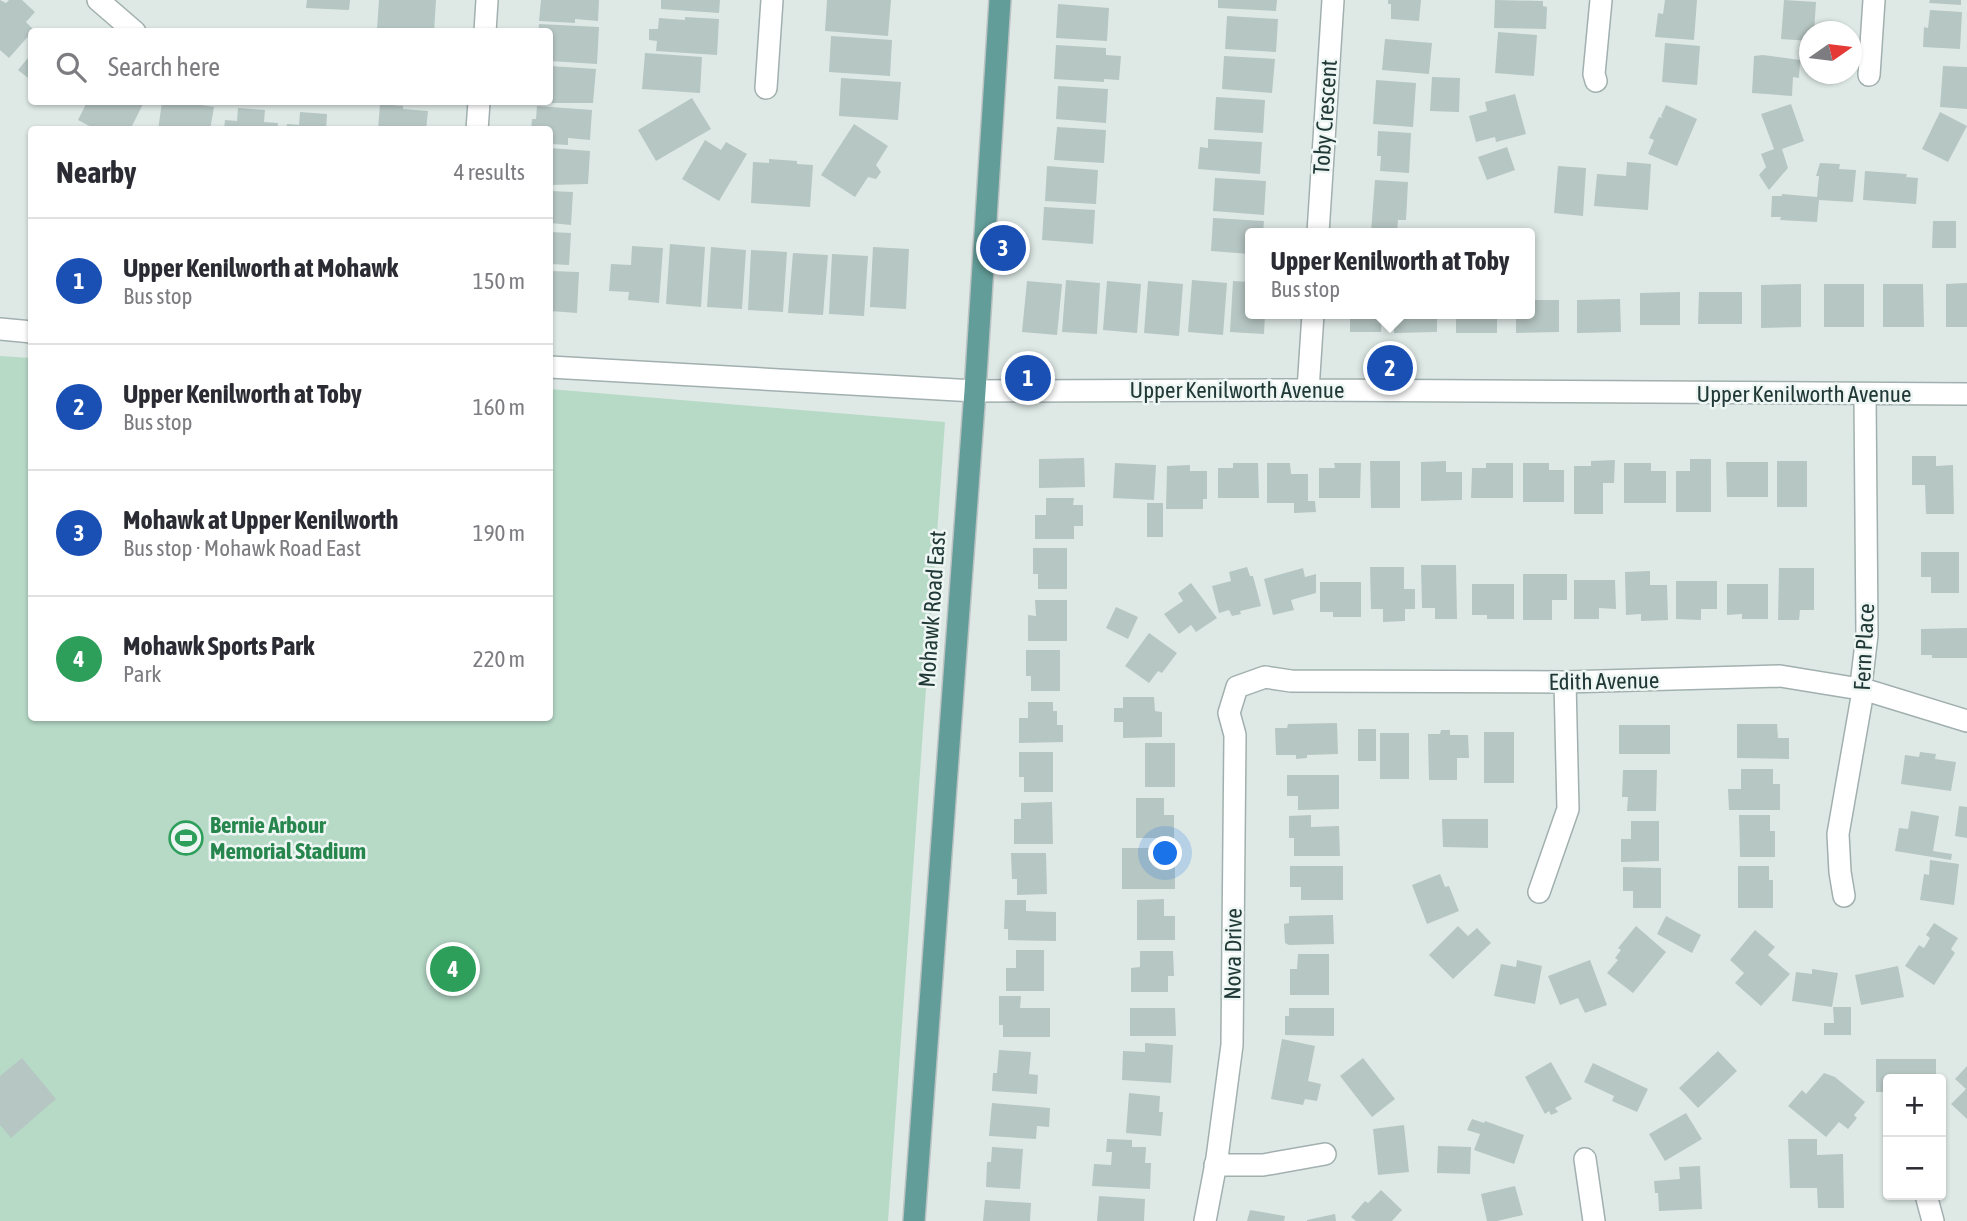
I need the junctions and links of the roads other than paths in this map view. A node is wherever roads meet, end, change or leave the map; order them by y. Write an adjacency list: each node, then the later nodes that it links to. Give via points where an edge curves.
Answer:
1 (98, 0): 8 (street)
2 (487, 0): 9 (street)
3 (772, 0): 12 (street)
4 (1000, 0): 21 (main road, Mohawk Road East)
5 (1333, 0): 15 (street, Toby Crescent)
6 (1601, 0): 11 (street)
7 (1874, 0): 10 (street)
8 (130, 28)
9 (485, 28)
10 (1869, 75)
11 (1596, 81)
12 (766, 88)
13 (479, 105): 14 (street)
14 (477, 126)
15 (1318, 228)
16 (1313, 319): 20 (street)
17 (0, 329): 18 (street)
18 (28, 332)
19 (553, 366): 21 (street, Upper Kenilworth Avenue)
20 (1308, 390): 21 (street, Upper Kenilworth Avenue); 23 (street, Upper Kenilworth Avenue)
21 (975, 391): 34 (main road, Mohawk Road East)
22 (1967, 394): 23 (street, Upper Kenilworth Avenue)
23 (1865, 395): 26 (street, Fern Place, via 1867,635)
24 (1565, 682): 25 (street, Edith Avenue, via 1291,681 1265,677); 26 (street, Edith Avenue, via 1780,676); 28 (street, via 1567,808)
25 (1237, 687): 32 (street, Nova Drive, via 1229,713 1234,735 1232,1045)
26 (1863, 691): 27 (street, Edith Avenue); 29 (street, Fern Place, via 1838,834)
27 (1967, 721)
28 (1539, 892)
29 (1844, 896)
30 (1325, 1154): 32 (street, via 1263,1165)
31 (1585, 1158): 36 (street)
32 (1215, 1166): 35 (street, Nova Drive)
33 (1927, 1200): 37 (street)
34 (914, 1221)
35 (1205, 1221)
36 (1594, 1221)
37 (1933, 1221)

